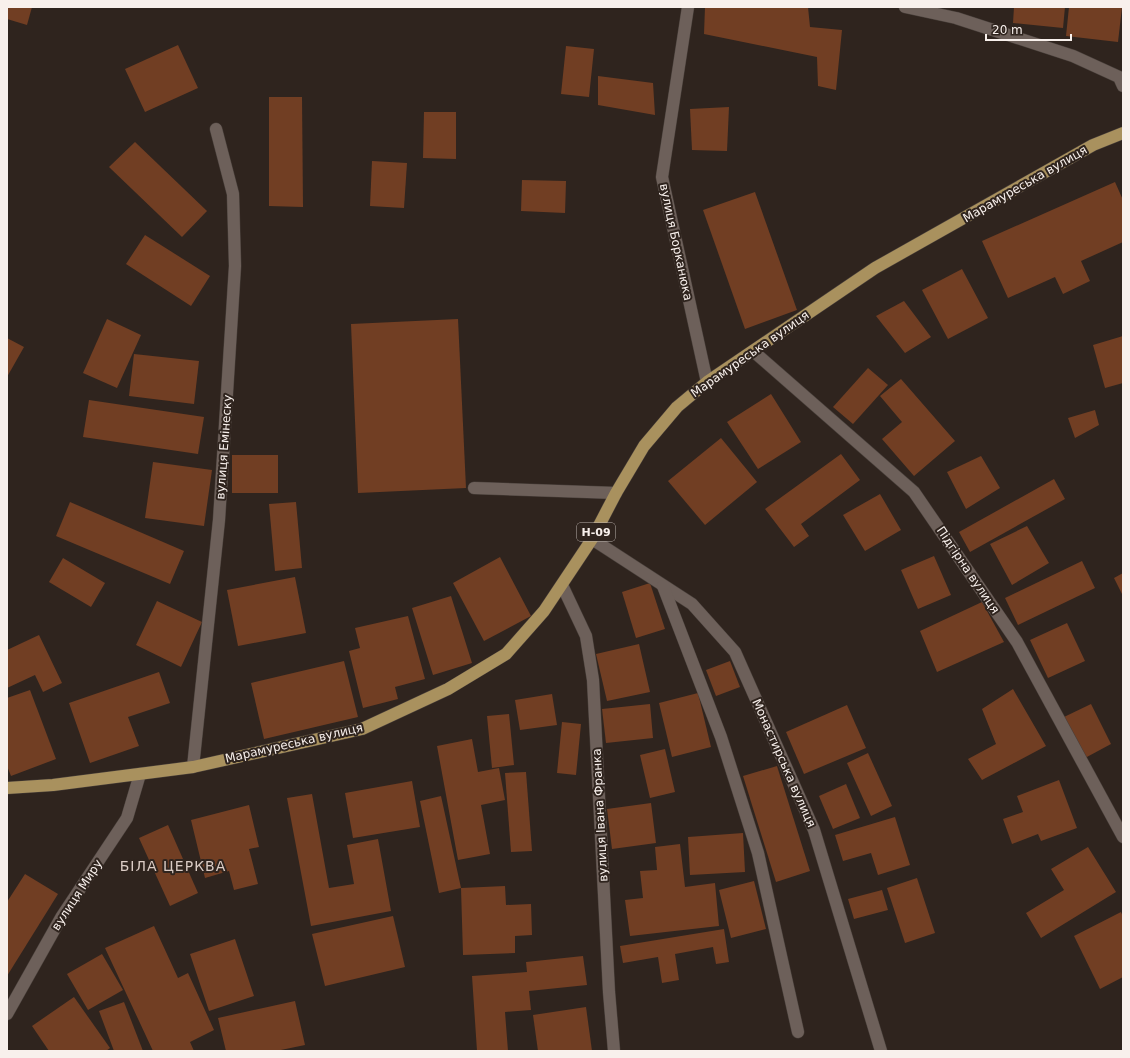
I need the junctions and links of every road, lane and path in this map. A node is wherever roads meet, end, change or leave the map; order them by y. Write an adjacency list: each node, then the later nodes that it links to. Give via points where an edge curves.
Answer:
1 (688, 7): 7 (street, вулиця Борканюка, via 662,177)
2 (905, 7): 3 (street, via 956,18 1074,56 1119,77)
3 (1123, 86)
4 (216, 129): 13 (street, вулиця Емінеску, via 233,194 235,266 219,520)
5 (1123, 133): 6 (main road, Марамуреська вулиця / Н-09, via 1093,145 875,268)
6 (753, 351): 7 (main road, Марамуреська вулиця / Н-09); 16 (street, Підгірна вулиця, via 914,492 1017,642)
7 (707, 382): 9 (main road, Марамуреська вулиця / Н-09, via 676,407 644,446)
8 (474, 488): 9 (street)
9 (616, 493): 10 (main road, Марамуреська вулиця / Н-09)
10 (592, 539): 11 (main road, Марамуреська вулиця / Н-09); 12 (street, Монастирська вулиця)
11 (562, 585): 13 (main road, Марамуреська вулиця / Н-09, via 544,611 506,654 448,689 362,729); 19 (street, вулиця Івана Франка, via 586,636 593,680)
12 (663, 586): 18 (street, via 721,737 758,852); 20 (street, Монастирська вулиця, via 692,604 735,652 814,830)
13 (193, 767): 14 (main road, Марамуреська вулиця / Н-09)
14 (140, 774): 15 (main road, Марамуреська вулиця / Н-09); 17 (street, вулиця Миру, via 127,818 62,916)
15 (7, 788)
16 (1123, 837)
17 (7, 1014)
18 (798, 1032)
19 (614, 1051)
20 (881, 1051)

